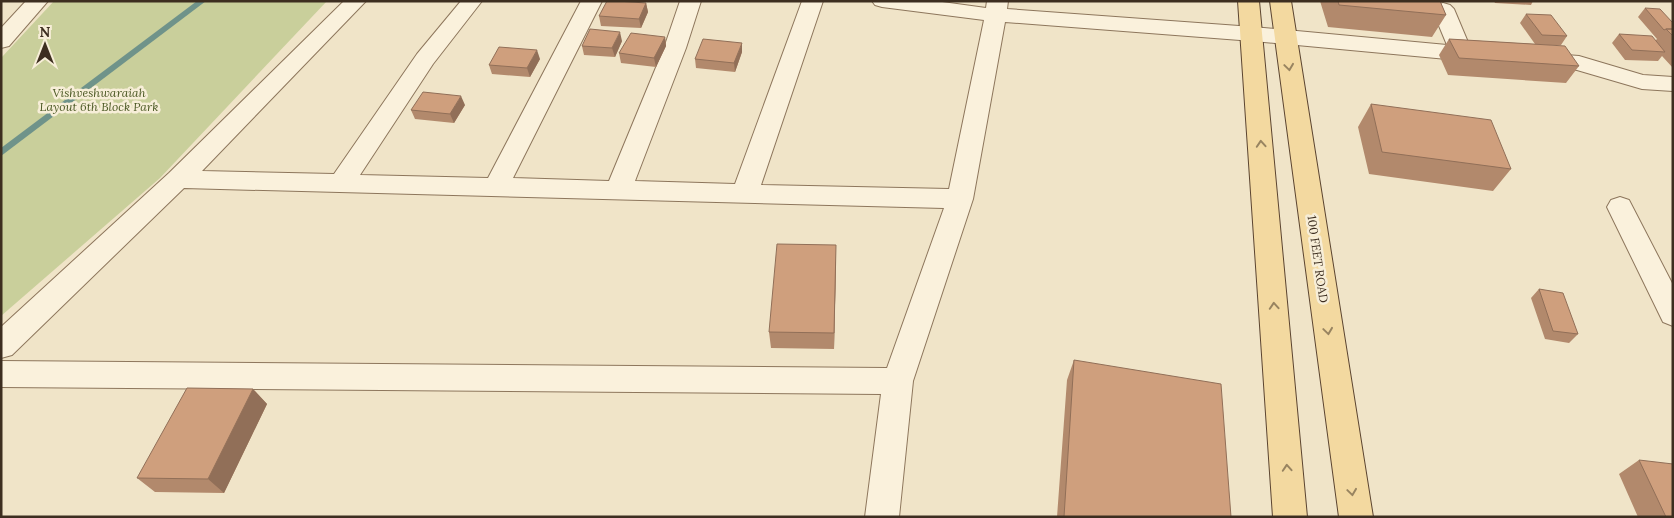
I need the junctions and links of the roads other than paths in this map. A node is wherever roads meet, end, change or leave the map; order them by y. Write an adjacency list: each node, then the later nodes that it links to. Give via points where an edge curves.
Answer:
1 (38, 1): 14 (street)
2 (356, 1): 17 (street)
3 (472, 1): 18 (street, via 425,59)
4 (592, 1): 19 (street)
5 (691, 1): 20 (street)
6 (813, 1): 21 (street)
7 (882, 1): 10 (street)
8 (1248, 1): 12 (main road)
9 (1280, 1): 13 (main road, 100 FEET ROAD)
10 (996, 8): 12 (street); 22 (street)
11 (1444, 9): 15 (street)
12 (1253, 34): 13 (street); 29 (main road, one-way to 12)
13 (1285, 38): 15 (street); 30 (main road, 100 FEET ROAD, one-way to 30)
14 (1, 41)
15 (1461, 53): 16 (street, via 1579,63 1642,82)
16 (1673, 84)
17 (178, 179): 18 (street); 25 (street)
18 (342, 184): 19 (street)
19 (495, 188): 20 (street)
20 (618, 191): 21 (street)
21 (745, 193): 22 (street)
22 (960, 198): 27 (street)
23 (1620, 207): 24 (street)
24 (1673, 314)
25 (1, 346)
26 (1, 374): 27 (street)
27 (898, 381): 28 (street)
28 (882, 517)
29 (1290, 517)
30 (1356, 517)

